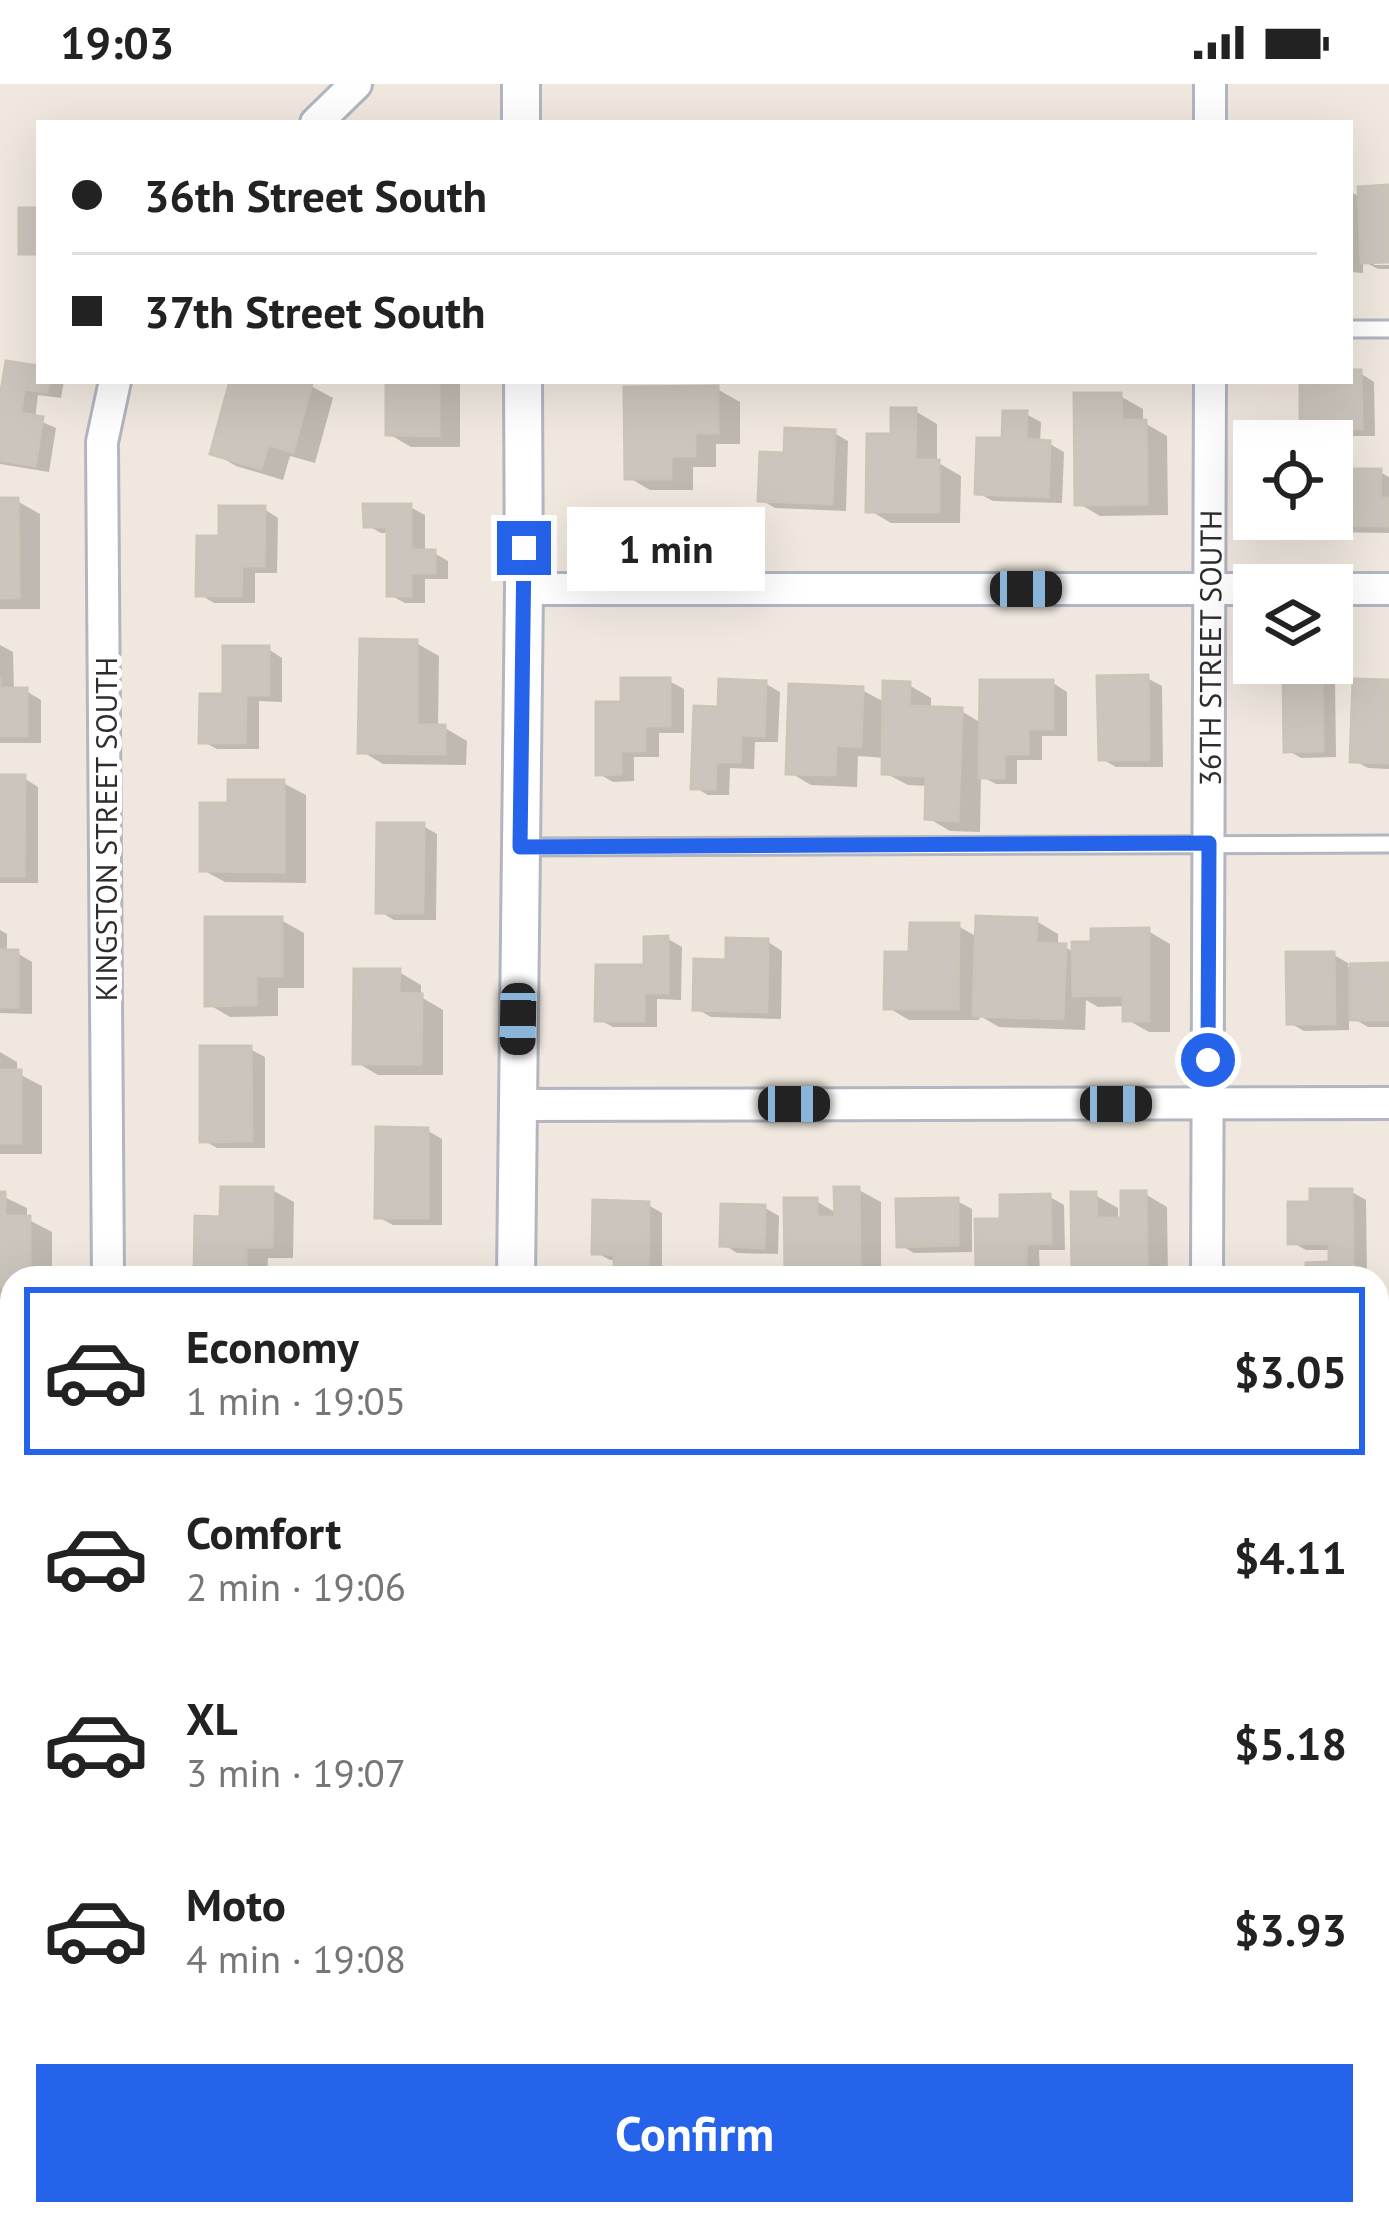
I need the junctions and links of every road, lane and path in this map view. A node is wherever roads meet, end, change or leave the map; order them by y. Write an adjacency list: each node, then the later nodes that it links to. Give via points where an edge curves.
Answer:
1 (356, 84): 4 (street)
2 (521, 84): 5 (street)
3 (1210, 84): 6 (street)
4 (319, 120)
5 (521, 120)
6 (1210, 120)
7 (1353, 329): 8 (lane)
8 (1389, 329)
9 (114, 384): 23 (street, KINGSTON STREET SOUTH, via 102,442)
10 (523, 384): 12 (street)
11 (1210, 384): 13 (street, 36TH STREET SOUTH)
12 (524, 589): 13 (street); 19 (street)
13 (1209, 589): 14 (street); 17 (street, 36TH STREET SOUTH)
14 (1233, 589)
15 (1353, 589): 16 (street)
16 (1389, 589)
17 (1209, 843): 18 (lane); 19 (lane); 20 (street, 36TH STREET SOUTH)
18 (1389, 844)
19 (520, 847): 22 (street)
20 (1208, 1103): 21 (street); 22 (street); 25 (street, 36TH STREET SOUTH)
21 (1389, 1103)
22 (517, 1105): 24 (street)
23 (108, 1266)
24 (516, 1266)
25 (1208, 1266)

